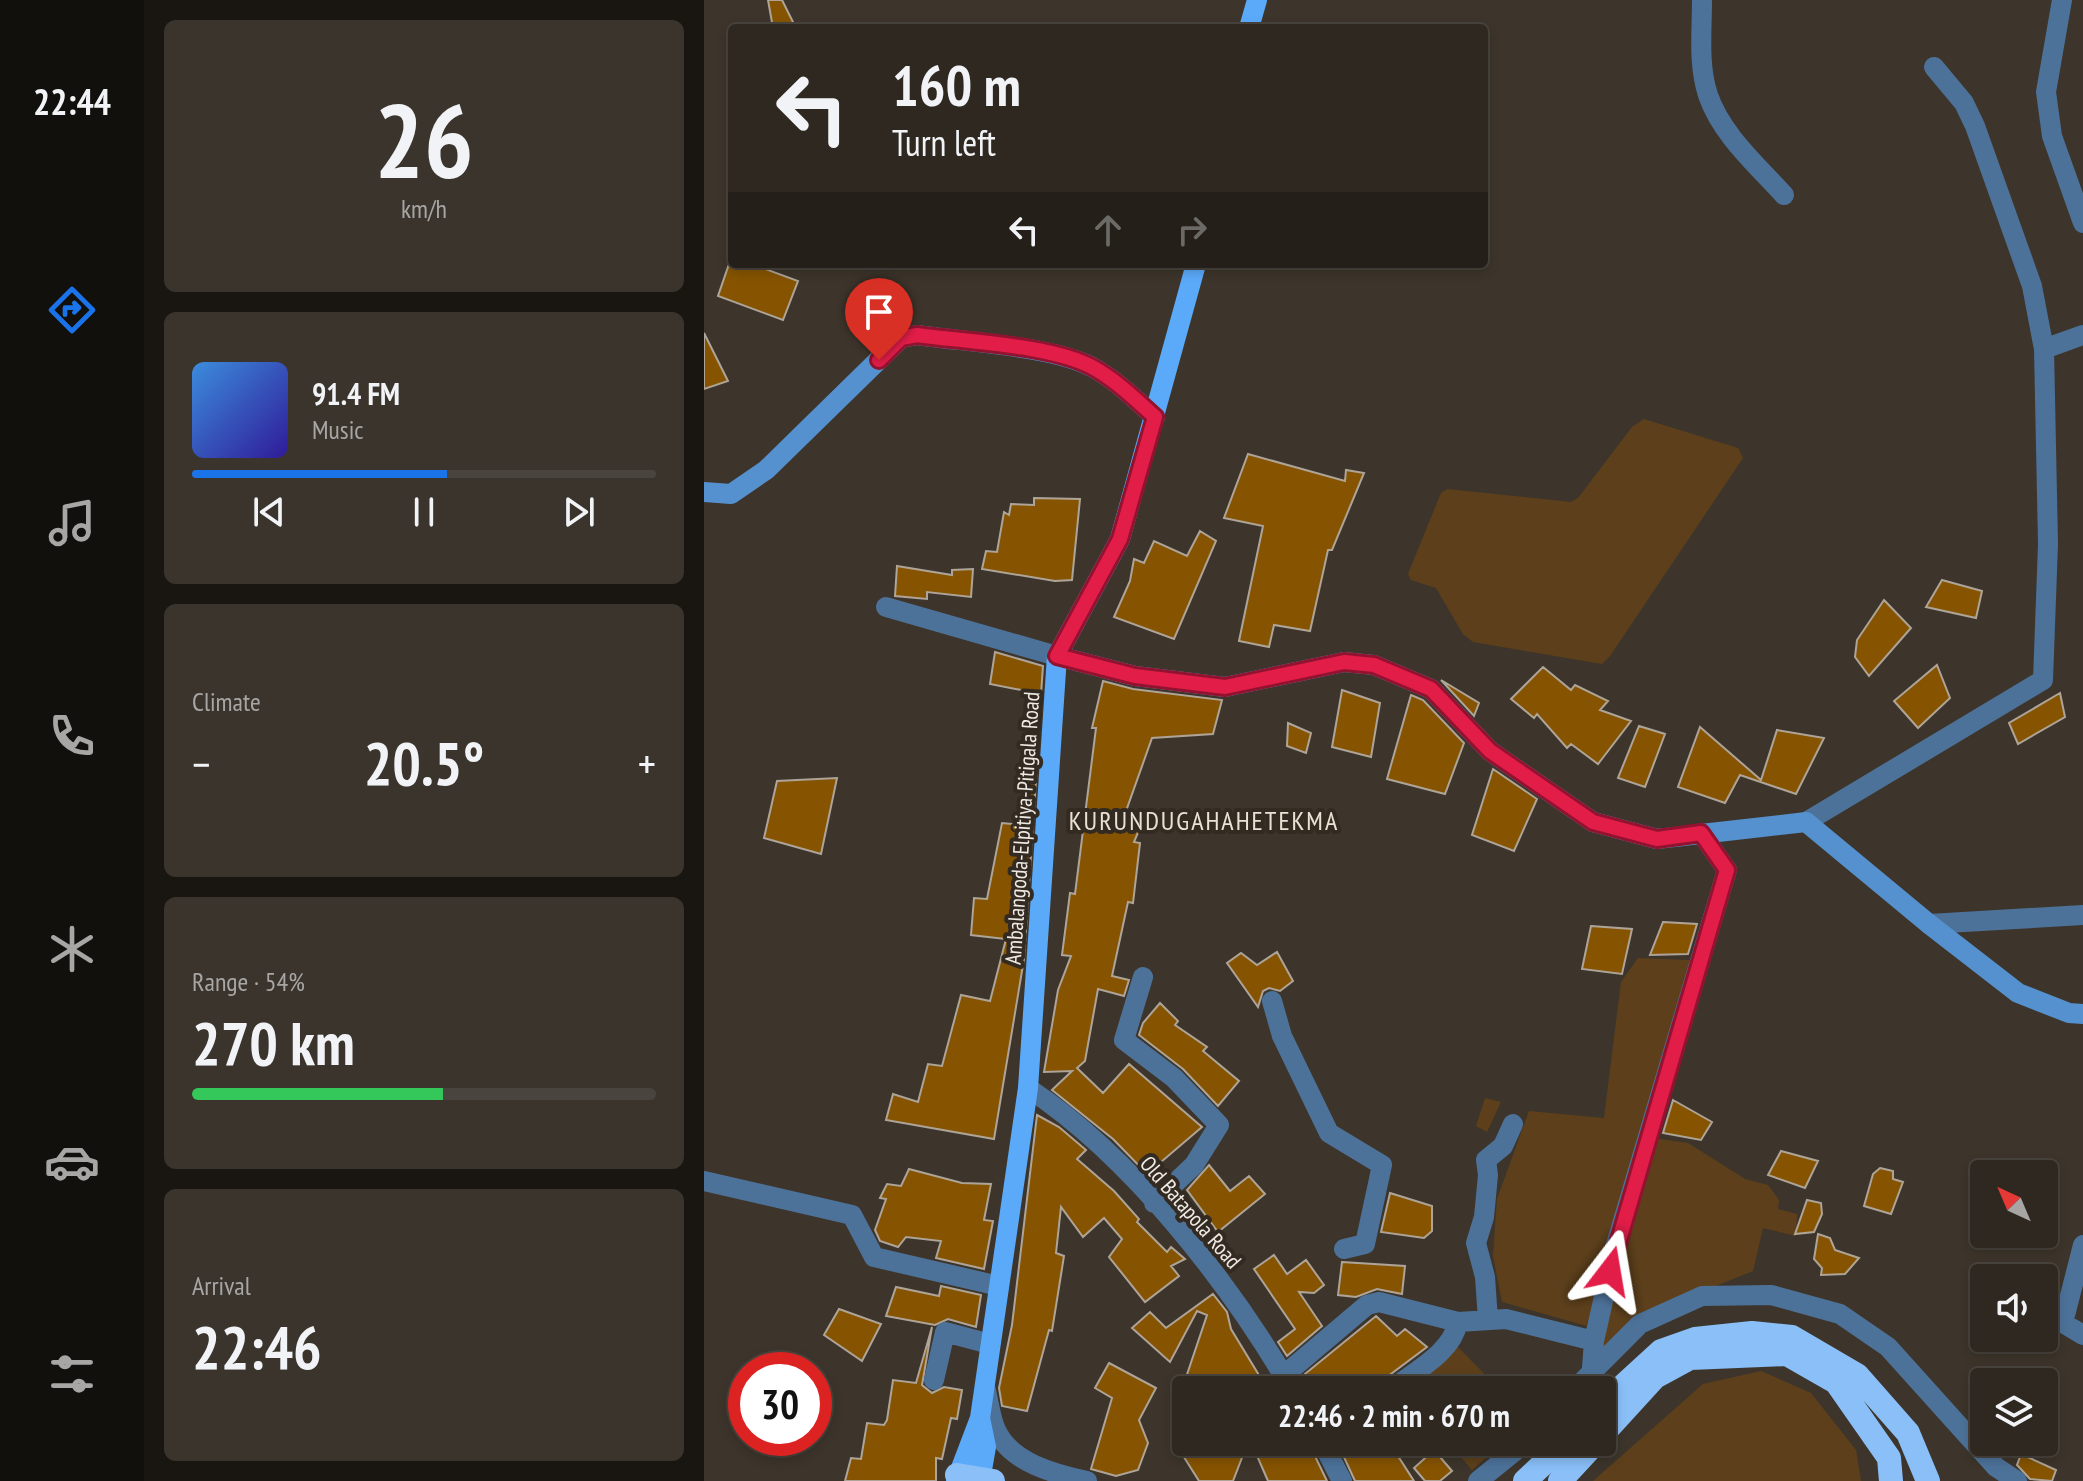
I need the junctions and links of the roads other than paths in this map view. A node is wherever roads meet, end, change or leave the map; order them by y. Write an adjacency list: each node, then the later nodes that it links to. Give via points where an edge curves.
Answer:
1 (1257, 0): 4 (main road)
2 (1702, 0): 6 (street, via 1701,53 1708,94 1726,130)
3 (2062, 0): 7 (street, via 2046,92 2052,136)
4 (1250, 24)
5 (1934, 67): 10 (street, via 1964,103 1975,126 2032,286)
6 (1784, 195)
7 (2083, 223)
8 (1195, 268): 11 (main road, Ambalangoda-Elpitiya-Pitigala Road)
9 (2083, 335): 10 (street)
10 (2044, 349): 15 (street, via 2048,544 2043,680)
11 (1155, 417): 12 (street, via 1114,380 1088,365 917,335 901,338 766,470 731,494); 14 (main road, Ambalangoda-Elpitiya-Pitigala Road, via 1120,539)
12 (704, 492)
13 (886, 607): 14 (street)
14 (1057, 656): 16 (street, via 1135,676 1225,687 1344,662 1374,665 1431,689 1490,751 1593,822 1657,839); 22 (main road, Ambalangoda-Elpitiya-Pitigala Road)
15 (1806, 822): 16 (street); 18 (street)
16 (1701, 833): 32 (street, via 1727,870 1615,1248)
17 (2083, 915): 18 (street)
18 (1929, 924): 21 (street, via 2018,993)
19 (1143, 977): 25 (street, via 1124,1040 1174,1078 1219,1125 1194,1165)
20 (1272, 1001): 27 (street, via 1282,1036 1329,1133 1382,1165 1365,1244)
21 (2083, 1014)
22 (1028, 1088): 25 (street, Old Batapola Road, via 1090,1136); 28 (main road, Ambalangoda-Elpitiya-Pitigala Road)
23 (1513, 1124): 29 (street, via 1503,1146 1486,1160 1484,1217 1476,1243)
24 (704, 1181): 28 (street, via 852,1215 874,1257)
25 (1154, 1203): 35 (street, Old Batapola Road, via 1213,1270)
26 (2083, 1245): 31 (street, via 2063,1323)
27 (1344, 1249)
28 (999, 1286): 33 (main road, Ambalangoda-Elpitiya-Pitigala Road)
29 (1488, 1320): 30 (street); 32 (street, via 1506,1319)
30 (1458, 1322): 36 (street, via 1379,1302 1367,1305); 37 (street, via 1443,1350)
31 (2083, 1335)
32 (1594, 1341): 34 (street)
33 (990, 1344): 39 (street, via 945,1332); 40 (main road, Ambalangoda-Elpitiya-Pitigala Road)
34 (1592, 1368): 38 (street); 55 (street, via 1640,1324 1702,1296 1771,1295 1840,1314 1888,1347 1996,1467)
35 (1283, 1376)
36 (1295, 1376)
37 (1409, 1376)
38 (1585, 1376)
39 (934, 1380)
40 (984, 1384): 47 (main road, Ambalangoda-Elpitiya-Pitigala Road); 48 (street, via 1006,1445 1047,1472)
41 (1616, 1392): 54 (highway, via 1661,1351 1695,1339 1792,1337 1857,1375 1908,1433)
42 (1616, 1420): 53 (highway, via 1655,1377 1690,1358 1787,1354 1836,1382 1889,1458)
43 (1329, 1456): 49 (street)
44 (1509, 1456): 50 (street)
45 (1551, 1456): 51 (highway)
46 (1583, 1456): 52 (highway)
47 (973, 1479)
48 (1087, 1481)
49 (1342, 1481)
50 (1478, 1481)
51 (1525, 1481)
52 (1560, 1481)
53 (1891, 1481)
54 (1928, 1481)
55 (2017, 1481)

